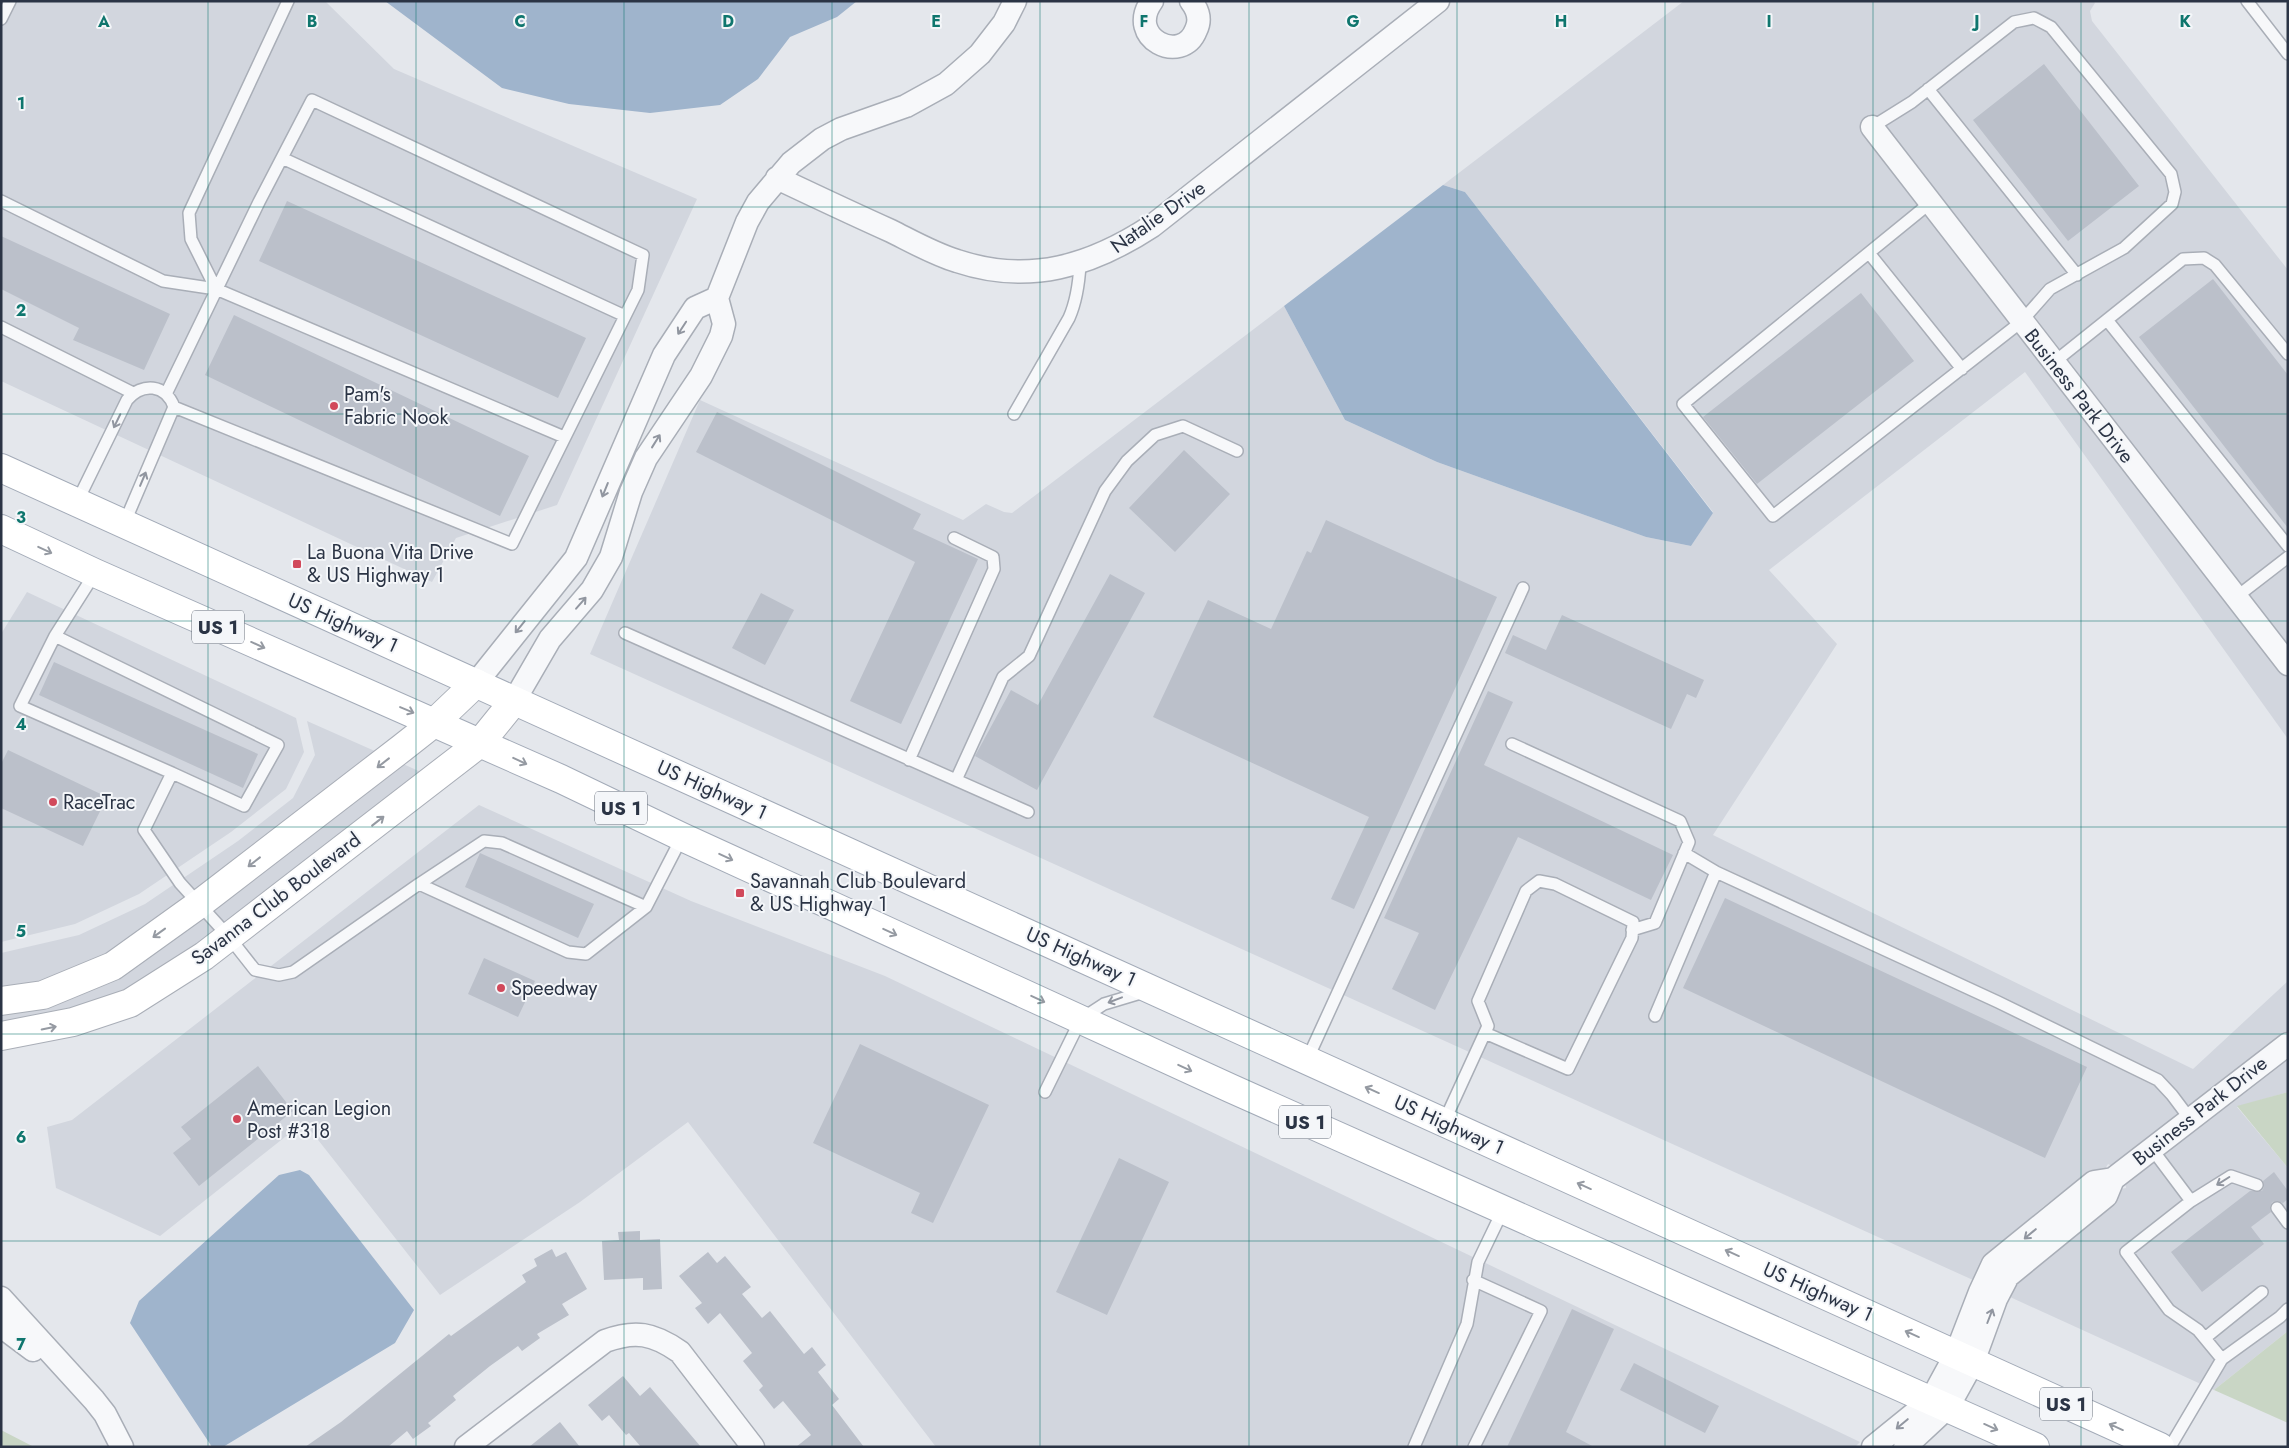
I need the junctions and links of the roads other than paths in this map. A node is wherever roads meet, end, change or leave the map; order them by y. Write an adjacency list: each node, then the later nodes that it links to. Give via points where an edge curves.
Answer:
1 (10, 1): 8 (lane)
2 (288, 1): 19 (lane, via 189,214 191,239)
3 (1015, 1): 13 (street, via 1004,23 980,54 946,84 906,106 828,136 806,150)
4 (1152, 1): 5 (street, via 1146,9 1145,28 1156,42 1173,47 1189,40 1198,26 1197,9)
5 (1191, 1)
6 (1438, 1): 17 (street, Natalie Drive, via 1152,226 1112,251)
7 (2247, 1): 9 (lane)
8 (1, 18)
9 (2288, 54)
10 (1928, 89): 11 (lane); 18 (lane); 18 (lane, via 2014,22 2034,18 2052,27 2171,174 2175,192 2172,204 2124,248)
11 (1872, 127): 15 (street, Business Park Drive)
12 (282, 158): 19 (lane); 21 (lane); 21 (lane, via 312,100 643,255 638,290)
13 (777, 178): 17 (street, Natalie Drive, via 936,252 978,267 1040,271); 20 (street, via 747,222)
14 (1, 201): 19 (lane, via 163,281)
15 (1930, 203): 16 (lane); 23 (street, Business Park Drive)
16 (1869, 253): 27 (lane); 27 (lane, via 1683,404 1773,516)
17 (1080, 264): 31 (lane, via 1075,305)
18 (2077, 275): 23 (lane, via 2050,289)
19 (216, 289): 29 (lane); 32 (lane)
20 (718, 298): 34 (street, one-way to 34, via 695,308 664,355); 36 (street, one-way to 20, via 669,421 701,376 721,336 724,324)
21 (624, 316): 32 (lane)
22 (2107, 320): 25 (lane, via 2183,259 2204,258 2215,265); 26 (lane); 41 (lane)
23 (2021, 322): 26 (street, Business Park Drive); 27 (lane)
24 (1, 327): 28 (lane)
25 (2288, 354)
26 (2053, 363): 45 (street, Business Park Drive)
27 (1962, 369)
28 (133, 393): 29 (lane, via 142,388 155,388); 37 (lane, one-way to 37)
29 (166, 394): 30 (lane)
30 (174, 407): 32 (lane, via 512,544); 38 (lane, one-way to 30)
31 (1014, 414)
32 (564, 437)
33 (1237, 450): 56 (lane, via 1183,426 1155,435 1127,461 1105,491 1029,656 1004,676)
34 (619, 457): 36 (street); 49 (street, one-way to 49, via 576,558)
35 (1, 468): 37 (main road, US Highway 1 / US 1)
36 (642, 468): 50 (street, one-way to 36, via 550,639 592,590 611,558 631,492)
37 (77, 502): 38 (main road, US Highway 1 / US 1)
38 (124, 524): 49 (main road, US Highway 1 / US 1)
39 (1, 529): 43 (main road, US 1, one-way to 43)
40 (954, 538): 54 (lane, via 994,557 994,569)
41 (2288, 546)
42 (2288, 557): 45 (lane)
43 (95, 573): 47 (lane); 51 (main road, US 1, one-way to 51)
44 (1523, 588): 73 (lane)
45 (2236, 598): 48 (street, Business Park Drive)
46 (624, 633): 54 (lane)
47 (55, 636): 55 (lane, via 20,706); 55 (lane, via 278,745 244,806)
48 (2288, 664)
49 (476, 683): 50 (main road, US Highway 1 / US 1); 51 (main road)
50 (514, 700): 52 (main road, Savanna Club Boulevard); 66 (main road, US Highway 1 / US 1)
51 (435, 722): 52 (main road, US 1); 62 (main road, one-way to 62)
52 (480, 743): 58 (main road, US 1, one-way to 58); 65 (main road, Savanna Club Boulevard, one-way to 52)
53 (1512, 744): 59 (lane, via 1680,821 1689,842)
54 (909, 760): 56 (lane)
55 (172, 773): 62 (lane, via 144,830)
56 (956, 780): 57 (lane)
57 (1028, 812)
58 (682, 837): 63 (lane); 69 (main road, US 1, one-way to 69)
59 (1684, 853): 60 (lane); 64 (lane, via 1654,923)
60 (1716, 872): 68 (lane); 75 (lane, via 2158,1080)
61 (419, 884): 63 (lane, via 484,841 502,843); 63 (lane, via 568,952 586,954); 65 (lane, via 293,972 279,975 255,970)
62 (198, 905): 65 (lane); 67 (main road, one-way to 67, via 113,966 43,995)
63 (646, 906)
64 (1632, 930): 70 (lane, via 1632,938 1568,1069); 70 (lane, via 1634,922 1555,884 1539,881 1526,891 1478,1001 1488,1026)
65 (229, 937): 71 (main road, Savanna Club Boulevard, one-way to 65, via 72,1022 130,1003)
66 (1153, 990): 69 (lane, one-way to 69, via 1104,1004); 73 (main road, US Highway 1 / US 1)
67 (1, 1001)
68 (1655, 1016)
69 (1081, 1019): 74 (lane); 81 (main road, US 1, one-way to 81)
70 (1485, 1033): 76 (lane)
71 (1, 1036)
72 (2288, 1044): 75 (street, Business Park Drive)
73 (1307, 1060): 76 (main road, US Highway 1 / US 1, one-way to 73)
74 (1045, 1092)
75 (2190, 1119): 77 (street, Business Park Drive)
76 (1444, 1122): 89 (main road, US Highway 1 / US 1, one-way to 76)
77 (2152, 1149): 79 (lane); 89 (street, Business Park Drive, via 2113,1179 2106,1196 2063,1218 2008,1276)
78 (2257, 1186): 79 (lane, one-way to 79, via 2231,1176)
79 (2191, 1201): 88 (lane, via 2126,1252 2169,1310)
80 (2277, 1208): 82 (lane)
81 (1503, 1210): 83 (lane); 92 (main road, US 1)
82 (2288, 1223)
83 (1473, 1280): 96 (lane, via 1467,1324); 97 (lane, via 1541,1311)
84 (2262, 1292): 88 (lane)
85 (1, 1298): 91 (street)
86 (2288, 1308): 90 (lane)
87 (1, 1326): 91 (street)
88 (2205, 1338): 90 (lane)
89 (1965, 1358): 92 (street, Business Park Drive); 101 (main road, US Highway 1 / US 1, one-way to 89)
90 (2222, 1358): 102 (lane)
91 (80, 1385): 93 (street, via 105,1414)
92 (1940, 1404): 98 (street, one-way to 98); 99 (street); 100 (main road, US 1, one-way to 100)
93 (122, 1447)
94 (466, 1447): 95 (street, via 605,1341 623,1334 651,1336 680,1352)
95 (753, 1447)
96 (1414, 1447)
97 (1474, 1447)
98 (1873, 1447)
99 (1905, 1447)
100 (2035, 1447)
101 (2160, 1447)
102 (2170, 1447)

